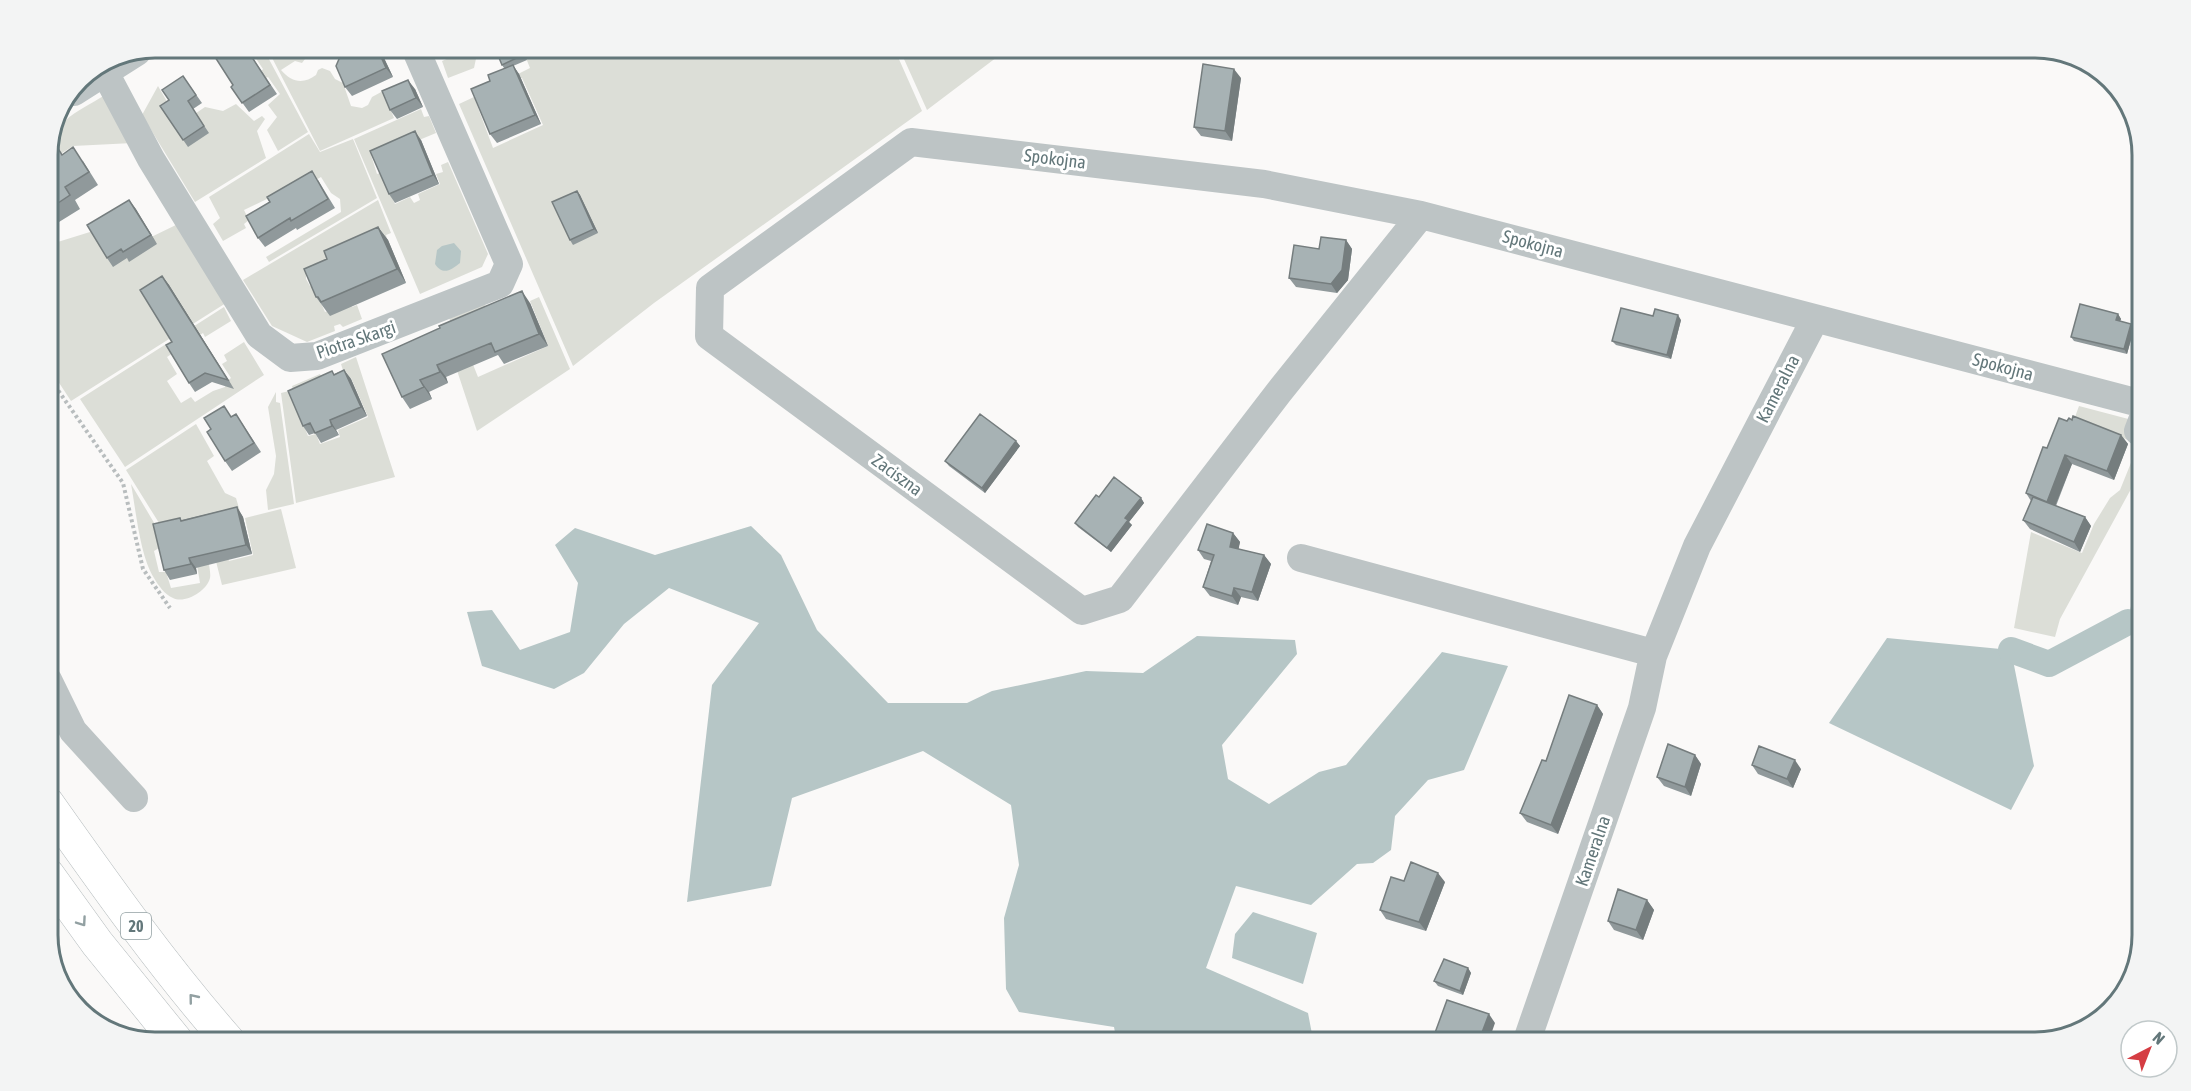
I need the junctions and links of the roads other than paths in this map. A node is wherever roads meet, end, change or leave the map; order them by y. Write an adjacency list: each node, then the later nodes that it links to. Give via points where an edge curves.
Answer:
1 (419, 58): 2 (street, Piotra Skargi, via 509,264 500,284 317,356 290,358 259,335 151,159)
2 (105, 73)
3 (911, 142): 4 (street, Spokojna, via 1264,184); 4 (street, Zaciszna, via 710,288 709,336 1082,611 1120,599)
4 (1421, 215): 5 (street, Spokojna)
5 (1815, 319): 6 (street, Spokojna); 8 (street, Kameralna, via 1697,546)
6 (2132, 415)
7 (1301, 558): 8 (street)
8 (1653, 657): 15 (street, Kameralna, via 1642,708)
9 (59, 703): 10 (street, via 73,732)
10 (134, 798)
11 (59, 819): 14 (main road, 20, one-way to 11, via 150,944)
12 (59, 890): 13 (main road, 20, one-way to 13)
13 (170, 1033)
14 (222, 1033)
15 (1529, 1033)

